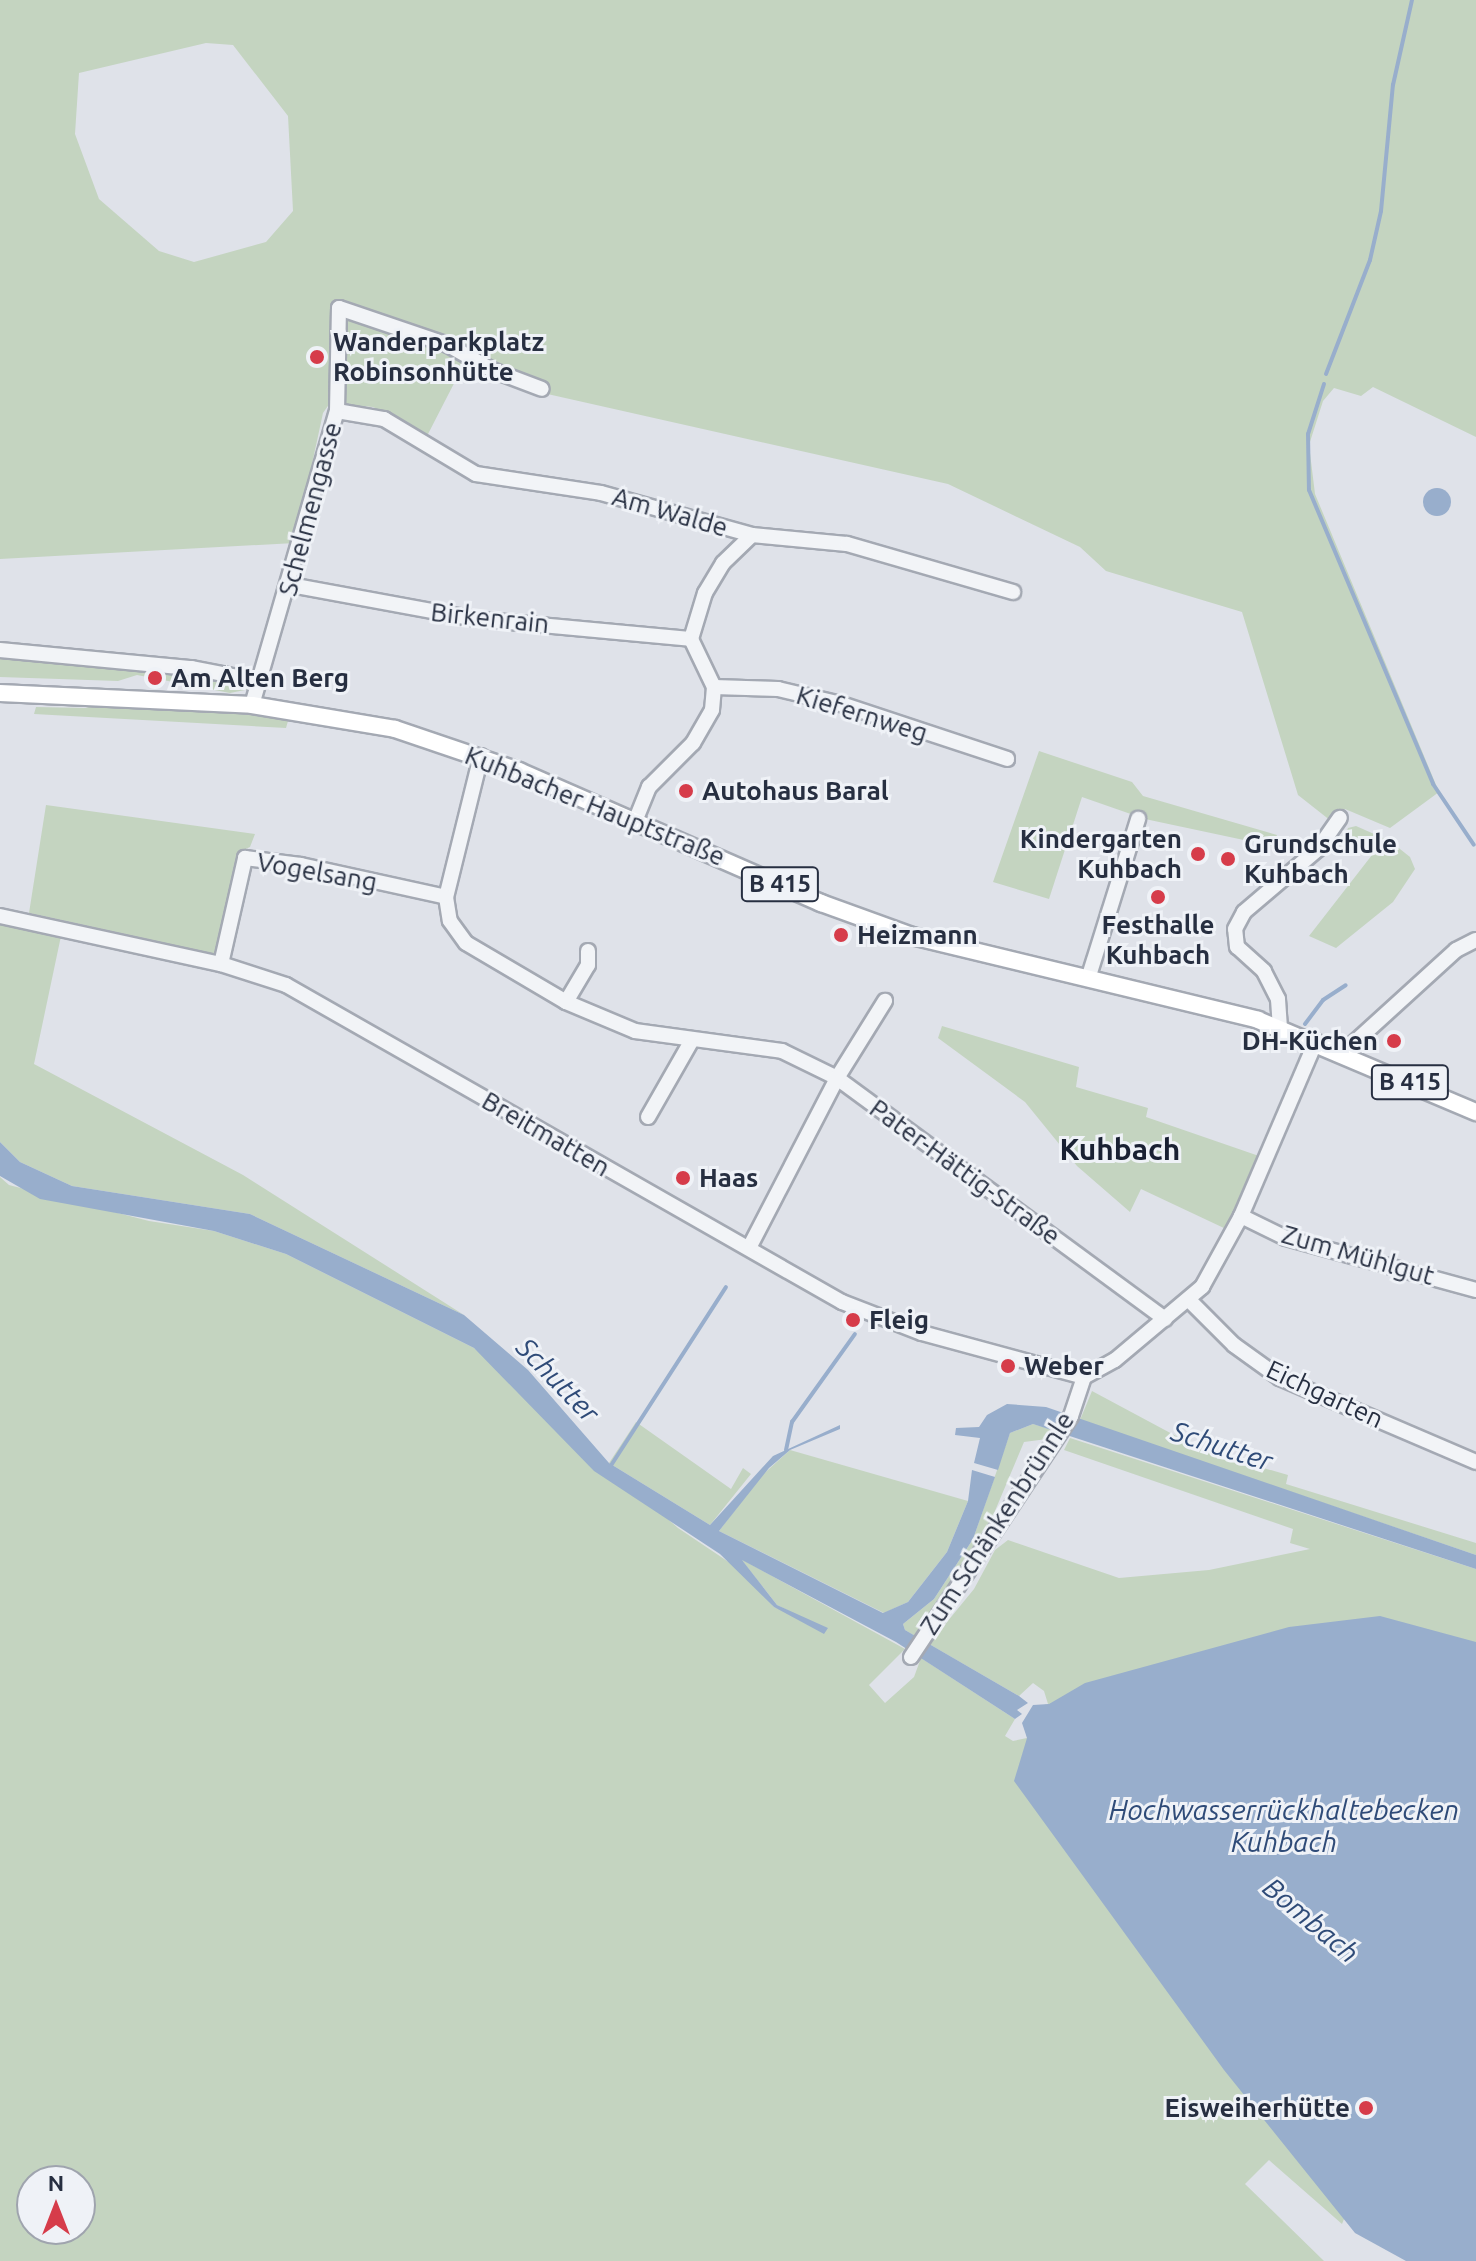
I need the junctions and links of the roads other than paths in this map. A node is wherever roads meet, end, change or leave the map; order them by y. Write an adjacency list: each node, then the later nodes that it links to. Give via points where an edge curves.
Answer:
1 (542, 389): 2 (street, Schelmengasse, via 448,345 339,308)
2 (337, 411): 3 (street, Am Walde, via 384,419 476,474 601,493); 4 (street, Schelmengasse)
3 (752, 535): 5 (street, Am Walde, via 847,544); 6 (street, via 723,563 705,593)
4 (290, 585): 6 (street, Birkenrain, via 476,619); 8 (street, Schelmengasse)
5 (1013, 592)
6 (691, 639): 9 (street)
7 (0, 650): 8 (street, via 192,668)
8 (258, 681): 11 (street, Schelmengasse)
9 (714, 687): 13 (street, Kiefernweg, via 778,689 841,704); 15 (street, via 703,729 660,773)
10 (0, 693): 11 (main road, B 415)
11 (252, 705): 12 (main road, Kuhbacher Hauptstraße / B 415, via 367,722)
12 (481, 756): 15 (main road, Kuhbacher Hauptstraße / B 415); 17 (street)
13 (1007, 759)
14 (1340, 818): 25 (street, via 1318,849 1244,912 1235,929 1237,947 1264,971 1278,999)
15 (636, 819): 22 (main road, Kuhbacher Hauptstraße / B 415, via 821,903 912,936)
16 (1138, 819): 22 (street)
17 (446, 897): 21 (street, Vogelsang, via 245,858); 24 (street, Pater-Hättig-Straße, via 450,921 466,943)
18 (0, 916): 21 (street, Breitmatten)
19 (1476, 940): 28 (street, via 1456,950)
20 (588, 951): 24 (street, via 588,965)
21 (221, 964): 33 (street, Breitmatten, via 286,985)
22 (1088, 979): 25 (main road, Kuhbacher Hauptstraße / B 415)
23 (885, 1001): 29 (street)
24 (566, 1002): 26 (street, Pater-Hättig-Straße, via 635,1031)
25 (1280, 1028): 27 (main road, Kuhbacher Hauptstraße / B 415)
26 (692, 1040): 29 (street, Pater-Hättig-Straße, via 782,1051); 31 (street)
27 (1316, 1041): 28 (main road, Kuhbacher Hauptstraße / B 415); 32 (street)
28 (1344, 1052): 30 (main road, Kuhbacher Hauptstraße / B 415)
29 (837, 1078): 33 (street); 36 (street, Pater-Hättig-Straße)
30 (1476, 1112)
31 (648, 1117)
32 (1241, 1216): 34 (street, Zum Mühlgut, via 1286,1238); 35 (street)
33 (749, 1248): 37 (street, Breitmatten, via 879,1318)
34 (1476, 1290)
35 (1190, 1301): 36 (street); 38 (street, Eichgarten, via 1233,1344 1280,1378)
36 (1165, 1319): 37 (street)
37 (1084, 1377): 39 (street, Zum Schänkenbrünnle, via 1071,1416)
38 (1476, 1462)
39 (911, 1657)

